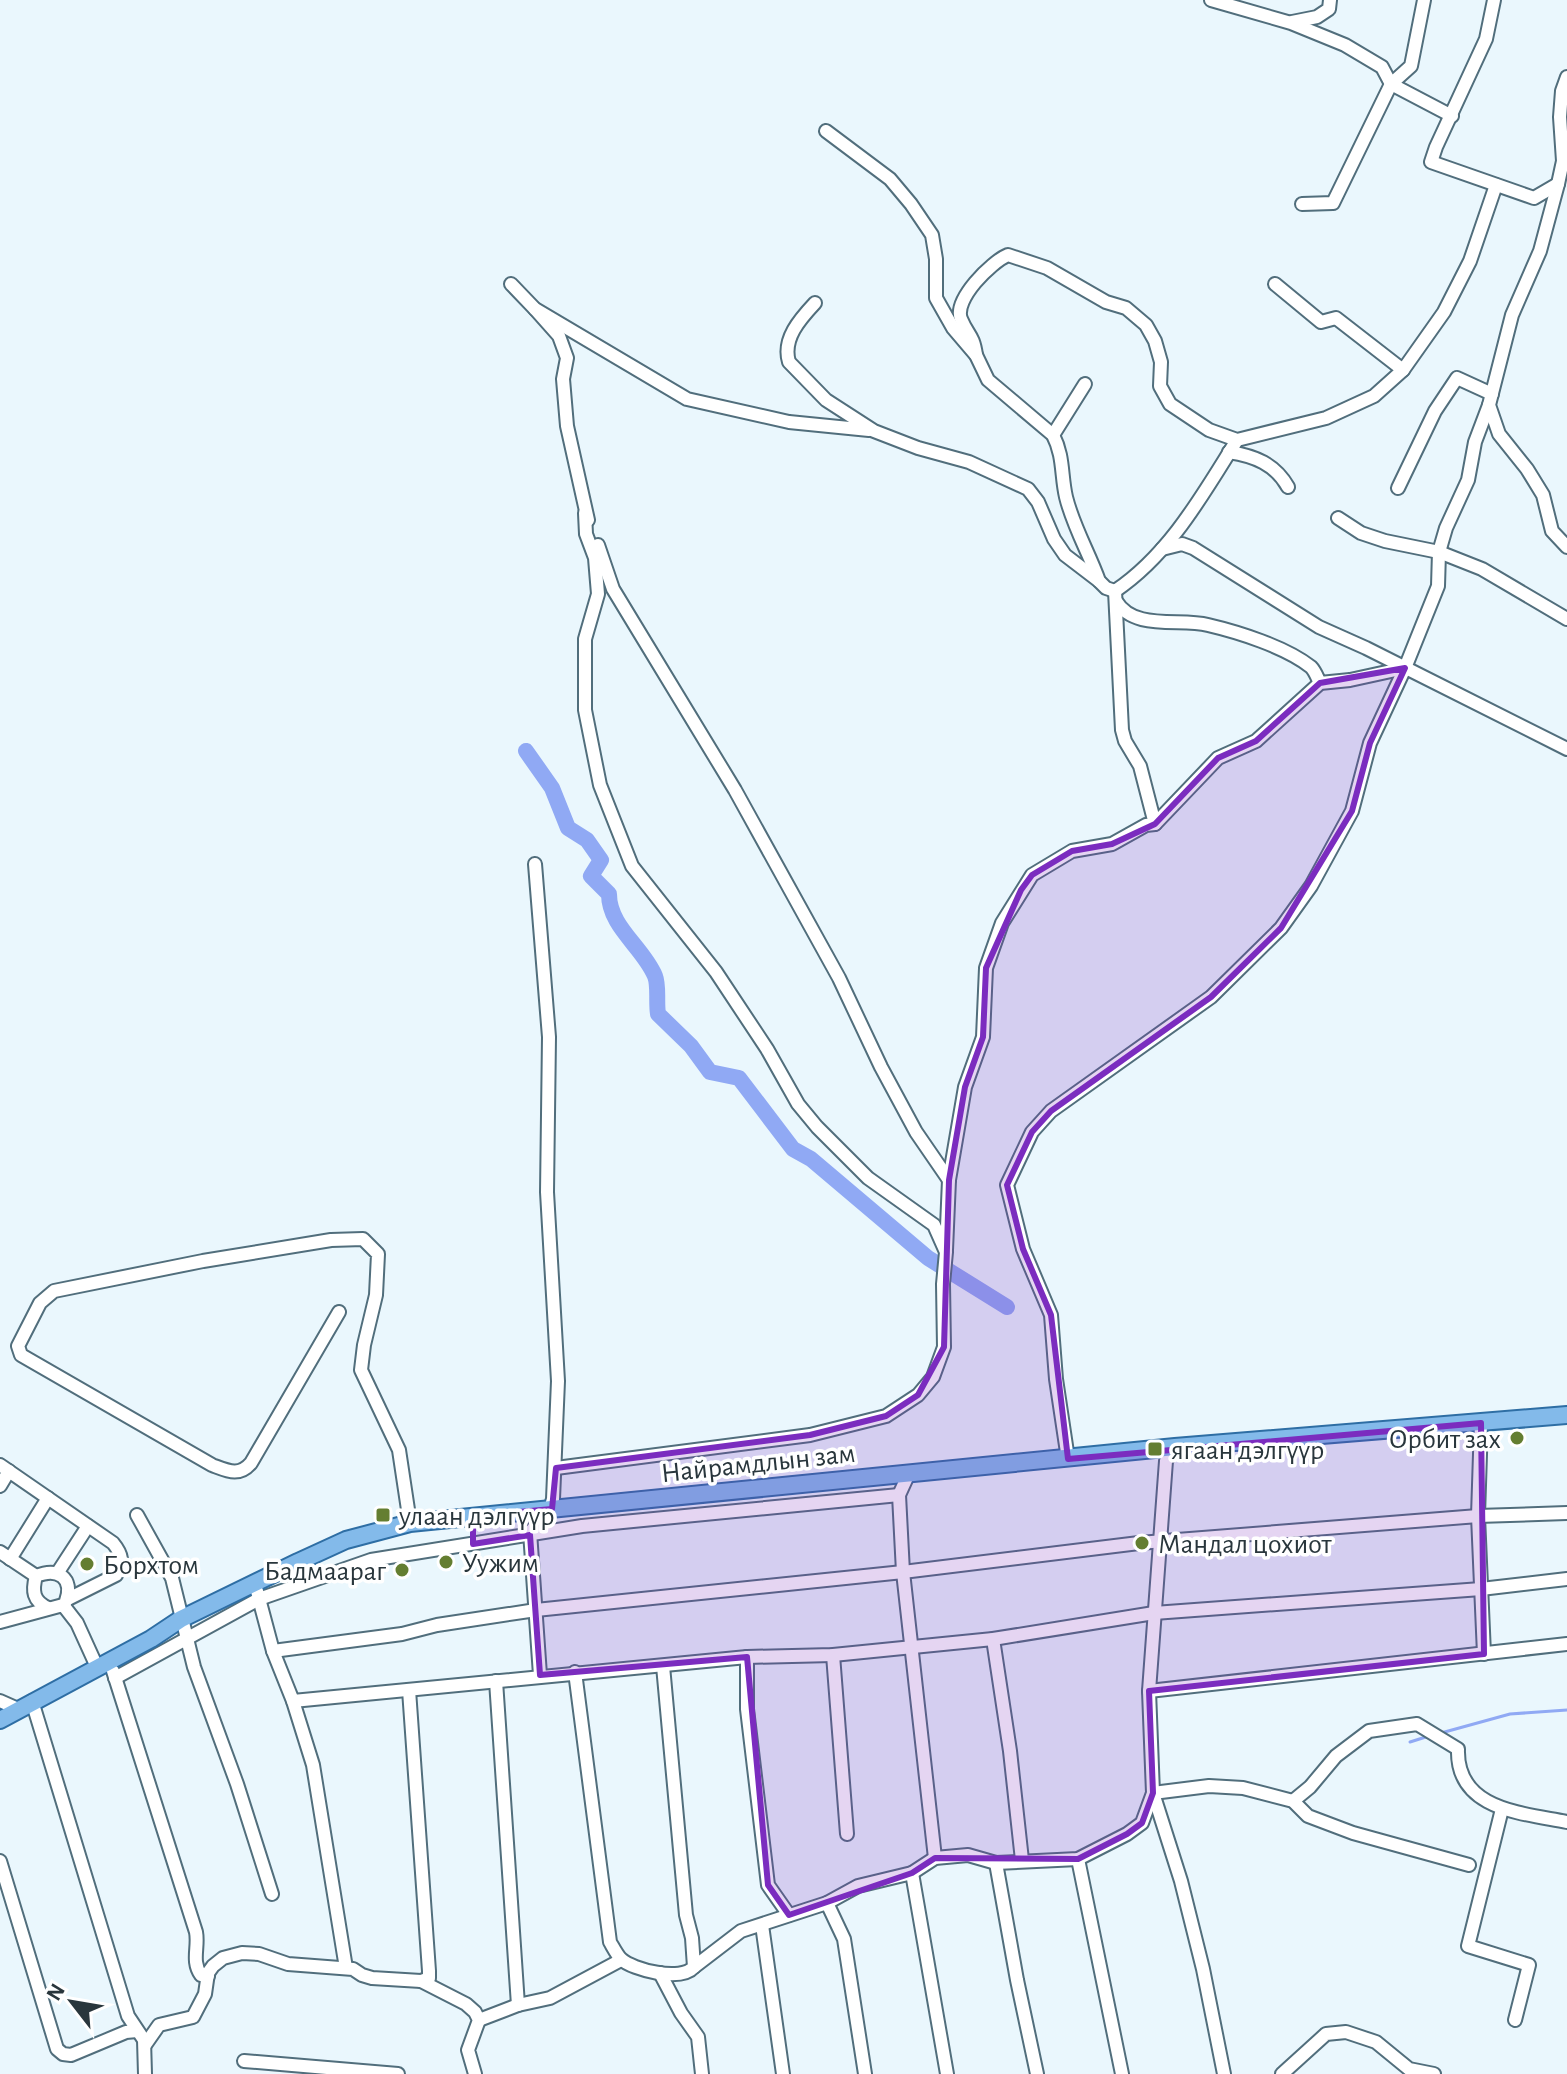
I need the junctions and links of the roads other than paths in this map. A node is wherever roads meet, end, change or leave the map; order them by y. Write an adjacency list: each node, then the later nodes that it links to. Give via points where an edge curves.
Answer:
1 (1211, 0): 5 (street)
2 (1330, 0): 5 (street, via 1329,9 1317,17)
3 (1424, 0): 7 (street, via 1411,66)
4 (1494, 0): 8 (street, via 1486,39)
5 (1291, 23): 7 (street, via 1382,67)
6 (1567, 77): 10 (street, via 1560,117)
7 (1391, 84): 8 (street); 13 (street, via 1333,203)
8 (1452, 116): 12 (street, via 1431,162)
9 (826, 131): 18 (street, via 890,179 932,235 936,298)
10 (1565, 156): 11 (street)
11 (1558, 184): 12 (street, via 1534,198); 21 (street, via 1540,251 1512,315)
12 (1496, 185): 19 (street, via 1470,261 1444,312)
13 (1302, 204)
14 (511, 284): 17 (street)
15 (1275, 284): 19 (street, via 1321,322 1336,318)
16 (815, 303): 22 (street, via 791,336 789,362 826,400)
17 (535, 309): 22 (street, via 687,399 789,422); 28 (street, via 559,336 567,358 567,426)
18 (976, 355): 23 (street, via 988,380); 24 (street, via 973,337 960,317 961,302 994,261 1008,255 1047,268 1126,308 1155,341 1160,386 1170,404 1209,430)
19 (1403, 370): 24 (street, via 1374,396 1326,418)
20 (1085, 384): 23 (street)
21 (1490, 400): 27 (street, via 1457,378); 30 (street, via 1499,434 1543,495 1552,531); 32 (street, via 1468,480)
22 (874, 431): 33 (street, via 969,462 1028,489 1065,555)
23 (1053, 435): 33 (street, via 1065,495)
24 (1237, 440): 25 (street)
25 (1229, 452): 26 (street, via 1254,456 1280,473); 31 (street)
26 (1288, 487)
27 (1398, 488)
28 (585, 513): 41 (street, via 613,589 735,790 916,1132); 42 (street, via 598,594 585,639 585,710 600,785 632,866 716,972 798,1104 868,1178 934,1225)
29 (1338, 518): 32 (street, via 1361,533)
30 (1567, 547)
31 (1162, 549): 34 (street); 36 (street, via 1182,544 1193,548 1319,627)
32 (1439, 552): 35 (street, via 1482,569); 36 (street, via 1438,586)
33 (1099, 581): 34 (street)
34 (1115, 596): 37 (street, via 1128,614 1140,618 1206,624 1266,644 1314,669); 39 (street, via 1122,730 1140,766)
35 (1567, 619)
36 (1405, 668): 37 (street); 38 (street); 47 (street, via 1370,743 1352,811 1281,928 1211,997 1051,1111 1032,1132 1011,1173 1007,1185 1015,1223 1051,1315)
37 (1320, 683): 39 (street, via 1256,741 1218,758)
38 (1567, 749)
39 (1155, 824): 41 (street, via 1112,844 1072,851 1032,875 1012,905 986,968 983,1037 965,1087)
40 (535, 864): 49 (street, via 549,1037 547,1192 558,1381)
41 (949, 1180): 42 (street)
42 (946, 1253): 49 (street, via 939,1365 918,1395 886,1416 810,1435)
43 (339, 1312): 59 (street, via 251,1463 233,1473 21,1355 18,1346 40,1303 54,1291 232,1256 363,1239 378,1254 361,1370 399,1450)
44 (1567, 1415): 45 (main road, Найрамдлын зам)
45 (1481, 1423): 46 (main road, Найрамдлын зам); 58 (street)
46 (1175, 1447): 47 (main road, Найрамдлын зам); 63 (street, via 1166,1461)
47 (1068, 1459): 50 (main road, Найрамдлын зам)
48 (5, 1468): 51 (street); 53 (street)
49 (556, 1468): 54 (street)
50 (909, 1473): 52 (street); 54 (main road, Найрамдлын зам)
51 (0, 1486)
52 (899, 1495): 61 (street); 66 (street)
53 (48, 1498): 60 (street); 64 (street)
54 (550, 1509): 57 (main road, Найрамдлын зам); 61 (street)
55 (1567, 1513): 58 (street)
56 (137, 1515): 75 (street, via 172,1578)
57 (473, 1516): 59 (main road, Найрамдлын зам); 62 (street)
58 (1478, 1516): 63 (street); 69 (street)
59 (410, 1523): 70 (main road, Найрамдлын зам, via 346,1540)
60 (88, 1526): 65 (street); 71 (street, via 113,1543 122,1562 116,1575)
61 (530, 1535): 62 (street); 73 (street)
62 (473, 1544): 70 (street, via 371,1560)
63 (1158, 1544): 66 (street); 74 (street)
64 (5, 1556): 67 (street)
65 (58, 1572): 67 (street); 71 (street, via 69,1585)
66 (903, 1572): 73 (street); 80 (street)
67 (36, 1576): 72 (street, via 35,1597)
68 (1567, 1579): 69 (street)
69 (1481, 1589): 74 (street); 82 (street)
70 (256, 1591): 75 (main road, Найрамдлын зам); 77 (street); 81 (street)
71 (66, 1602): 72 (street); 85 (street)
72 (48, 1608): 76 (street)
73 (536, 1610): 81 (street); 88 (street)
74 (1154, 1613): 78 (street); 92 (street)
75 (181, 1619): 77 (street); 85 (main road, Найрамдлын зам)
76 (0, 1622)
77 (186, 1639): 89 (street); 109 (street)
78 (993, 1639): 80 (street); 104 (street)
79 (1567, 1644): 82 (street)
80 (913, 1647): 83 (street); 102 (street)
81 (273, 1651): 94 (street)
82 (1484, 1654): 92 (street)
83 (833, 1655): 84 (street); 101 (street)
84 (747, 1657): 86 (street); 111 (street, via 747,1709 768,1885)
85 (103, 1664): 89 (street); 95 (main road, Найрамдлын зам)
86 (663, 1666): 87 (street); 114 (street)
87 (575, 1672): 88 (street); 113 (street, via 610,1942)
88 (540, 1675): 90 (street)
89 (115, 1678): 117 (street, via 196,1932 197,1969)
90 (496, 1681): 91 (street); 119 (street)
91 (409, 1690): 94 (street); 118 (street, via 429,1971 429,1978)
92 (1149, 1691): 97 (street)
93 (0, 1701): 95 (street)
94 (293, 1701): 115 (street, via 320,1794)
95 (25, 1705): 96 (main road, Найрамдлын зам); 122 (street)
96 (0, 1720)
97 (1153, 1793): 98 (street, via 1209,1786 1243,1788); 103 (street, via 1142,1823); 134 (street, via 1181,1881)
98 (1293, 1801): 99 (street, via 1369,1731 1417,1724 1458,1749 1458,1763 1473,1792); 107 (street, via 1308,1816 1353,1833)
99 (1502, 1809): 100 (street); 121 (street, via 1468,1946 1529,1965)
100 (1567, 1822)
101 (847, 1834)
102 (935, 1858): 106 (street, via 968,1855); 108 (street)
103 (1078, 1859): 104 (street); 133 (street)
104 (1022, 1860): 106 (street)
105 (0, 1861): 122 (street, via 57,2049 70,2055)
106 (996, 1863): 132 (street)
107 (1469, 1865)
108 (912, 1873): 110 (street, via 858,1886); 131 (street)
109 (272, 1894)
110 (827, 1903): 111 (street); 130 (street, via 844,1939)
111 (789, 1915): 112 (street)
112 (762, 1925): 114 (street, via 741,1931); 129 (street)
113 (621, 1960): 116 (street); 119 (street, via 550,1998)
114 (694, 1967): 116 (street, via 676,1976)
115 (346, 1968): 117 (street, via 288,1964 242,1953 219,1960); 118 (street, via 372,1978)
116 (660, 1973): 128 (street, via 698,2037)
117 (208, 1976): 123 (street, via 193,2017 159,2025)
118 (421, 1981): 120 (street, via 466,2004)
119 (518, 2005): 120 (street)
120 (479, 2020): 127 (street, via 468,2050)
121 (1515, 2020)
122 (137, 2031): 123 (street)
123 (145, 2045): 125 (street)
124 (244, 2061): 126 (street)
125 (145, 2074)
126 (398, 2074)
127 (474, 2074)
128 (702, 2074)
129 (783, 2074)
130 (865, 2074)
131 (947, 2074)
132 (1037, 2074)
133 (1122, 2074)
134 (1224, 2074)
135 (1282, 2074): 136 (street, via 1326,2034 1346,2032 1376,2042 1409,2069)
136 (1434, 2074)

